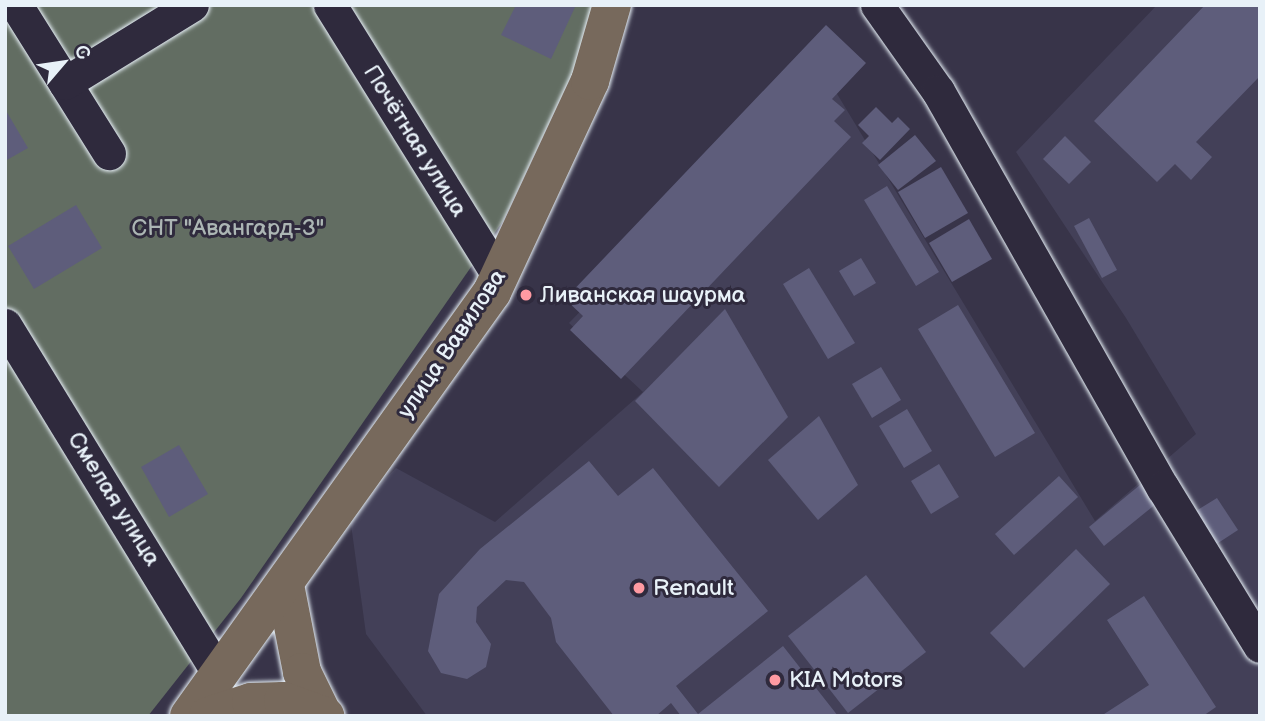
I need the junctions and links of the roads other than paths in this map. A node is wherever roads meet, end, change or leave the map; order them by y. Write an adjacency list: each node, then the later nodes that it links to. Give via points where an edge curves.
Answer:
1 (16, 5): 6 (street)
2 (192, 5): 6 (street)
3 (330, 5): 8 (street, Почётная улица)
4 (612, 5): 8 (main road, улица Вавилова, via 590,81)
5 (877, 5): 11 (street, via 938,91 1163,488)
6 (65, 83): 7 (street)
7 (109, 153)
8 (499, 276): 10 (main road, улица Вавилова)
9 (5, 325): 12 (street, Смелая улица)
10 (285, 584): 12 (main road, улица Вавилова); 13 (main road, via 302,672)
11 (1260, 646)
12 (219, 674): 14 (main road, улица Вавилова)
13 (323, 715): 15 (main road, via 283,701 251,702)
14 (189, 716)
15 (208, 716)

